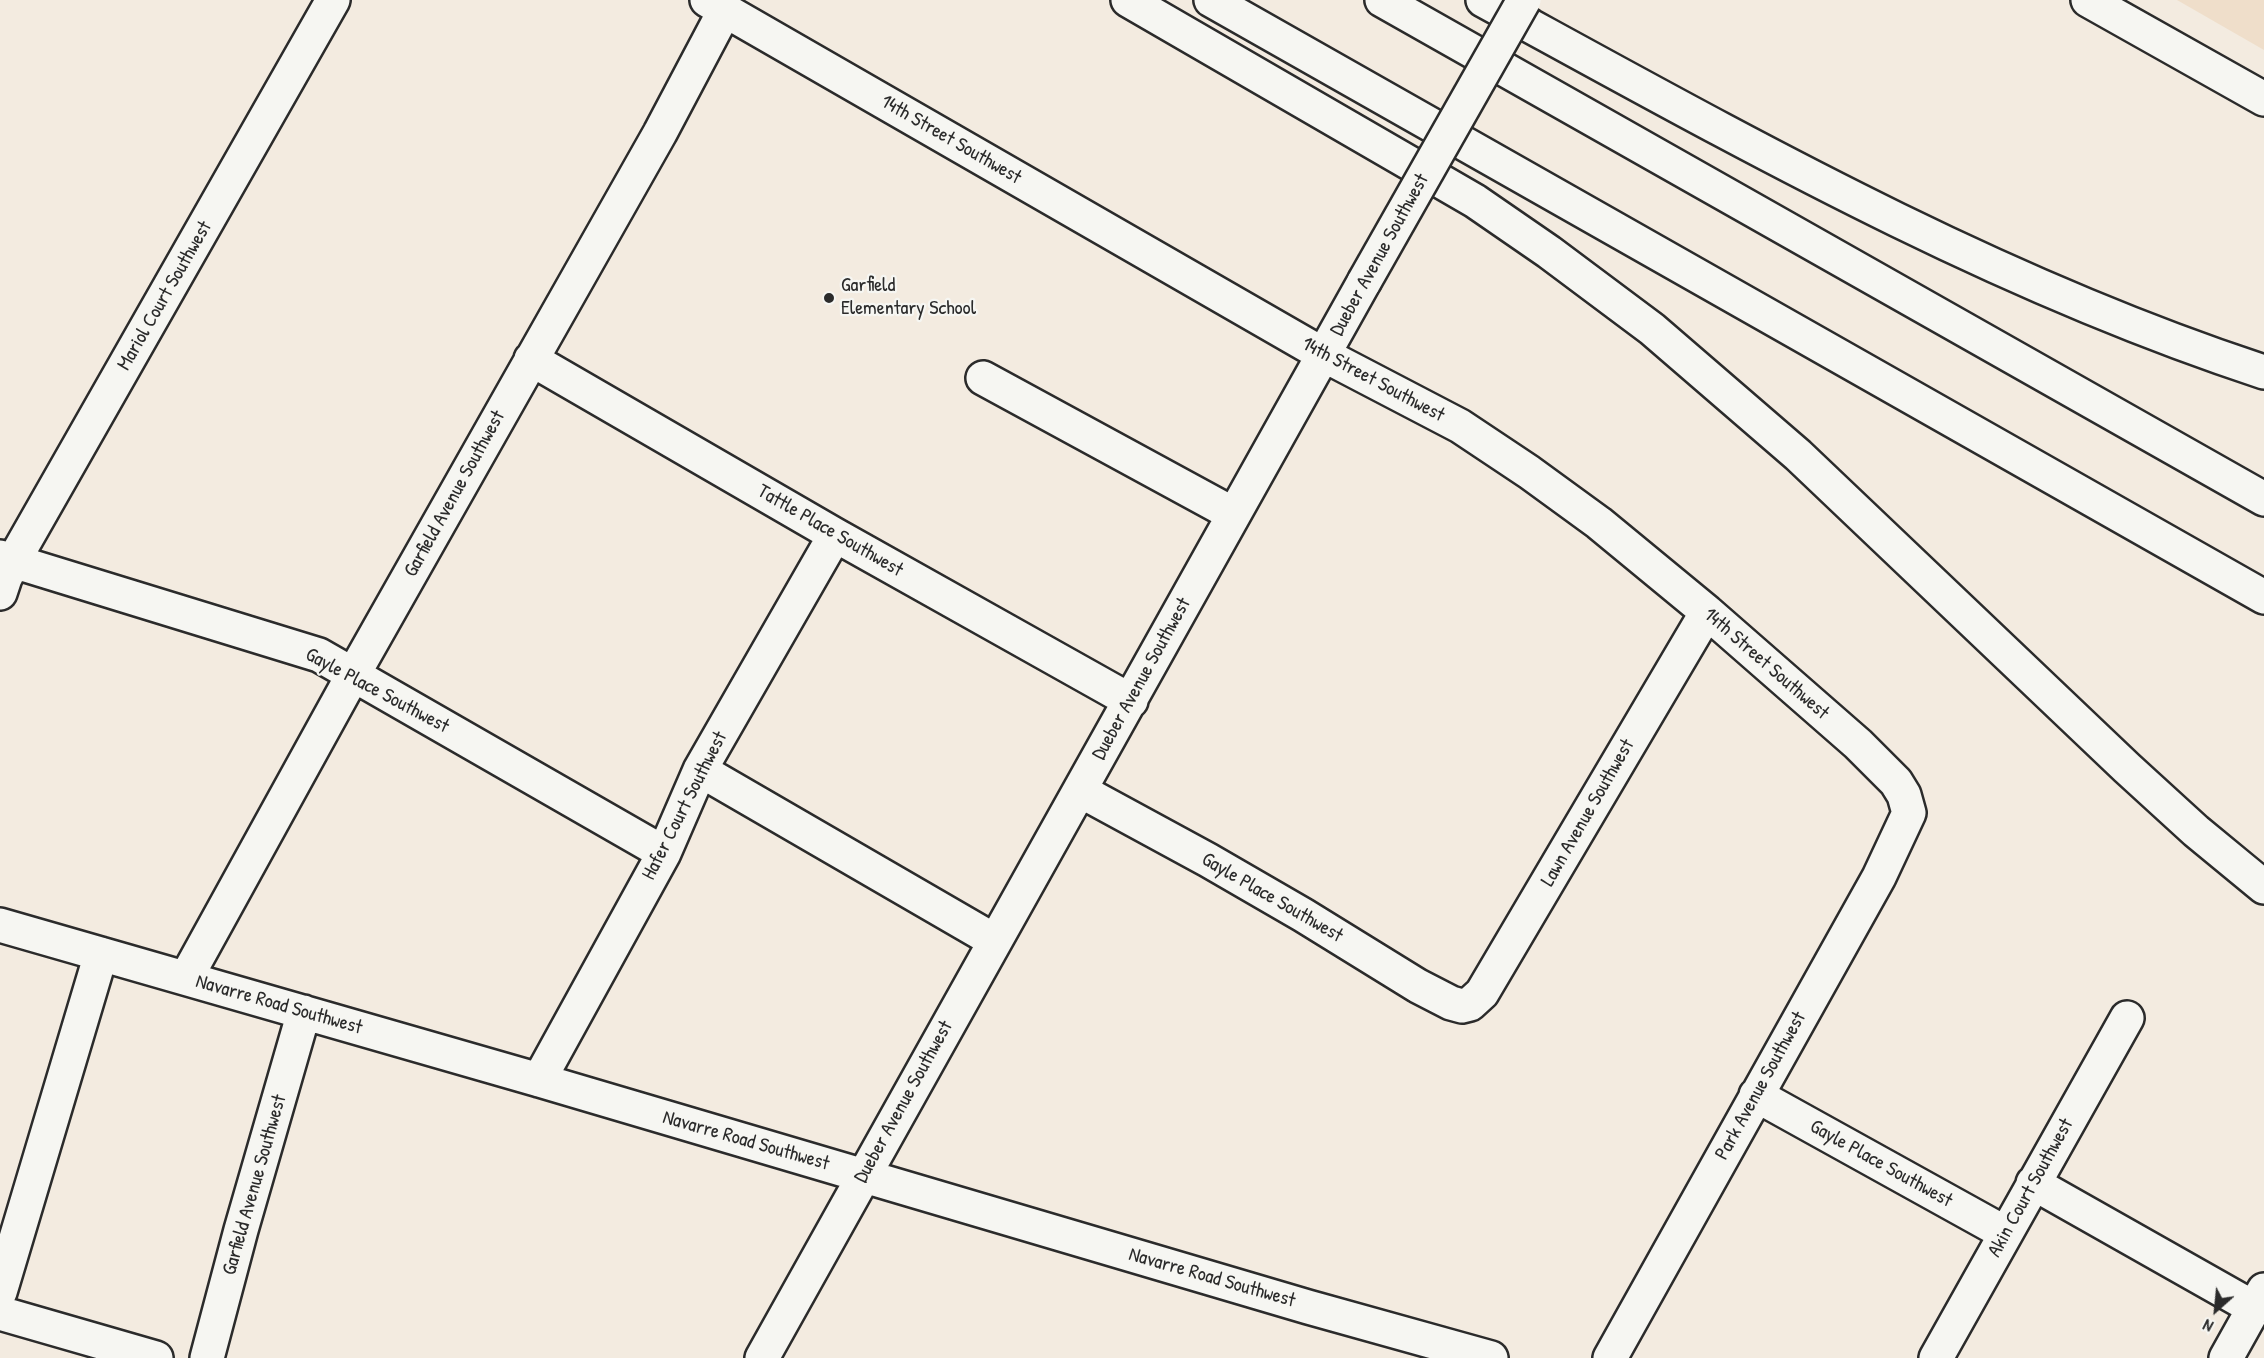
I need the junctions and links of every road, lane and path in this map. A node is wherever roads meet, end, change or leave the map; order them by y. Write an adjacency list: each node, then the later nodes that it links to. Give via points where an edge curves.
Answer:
1 (333, 0): 17 (main road, Mariol Court Southwest)
2 (1128, 0): 27 (main road, via 1475,201 1652,329 1789,447 2127,768)
3 (1211, 0): 19 (main road)
4 (1382, 0): 14 (main road)
5 (1483, 0): 12 (main road, via 1727,133 1883,212 2059,294)
6 (1524, 0): 10 (main road, Dueber Avenue Southwest, bridge)
7 (2088, 0): 9 (main road)
8 (716, 5): 10 (main road, 14th Street Southwest); 11 (main road, Garfield Avenue Southwest, via 660,132)
9 (2264, 99)
10 (1324, 355): 15 (main road, Dueber Avenue Southwest); 20 (main road, 14th Street Southwest, via 1460,426 1529,472 1599,523)
11 (531, 358): 16 (main road, Tattle Place Southwest); 21 (main road, Garfield Avenue Southwest)
12 (2264, 372)
13 (983, 378): 15 (main road)
14 (2264, 499)
15 (1233, 514): 22 (main road, Dueber Avenue Southwest)
16 (835, 535): 22 (main road, Tattle Place Southwest); 23 (main road, Hafer Court Southwest)
17 (7, 559): 18 (main road, Mariol Court Southwest); 21 (main road, Gayle Place Southwest, via 319,655)
18 (0, 593)
19 (2264, 597)
20 (1707, 612): 25 (main road, 14th Street Southwest, via 1866,752 1896,782); 32 (main road, Lawn Avenue Southwest, via 1482,993)
21 (353, 675): 26 (main road, Gayle Place Southwest); 31 (main road, Garfield Avenue Southwest)
22 (1131, 701): 24 (main road, Dueber Avenue Southwest)
23 (700, 770): 26 (main road, Hafer Court Southwest); 29 (main road)
24 (1080, 791): 29 (main road, Dueber Avenue Southwest); 32 (main road, Gayle Place Southwest, via 1227,871 1418,986)
25 (1909, 813): 36 (main road, Park Avenue Southwest, via 1879,878)
26 (664, 853): 35 (main road, Hafer Court Southwest)
27 (2264, 887)
28 (0, 925): 30 (main road, Navarre Road Southwest)
29 (995, 941): 37 (main road, Dueber Avenue Southwest)
30 (101, 954): 31 (main road, Navarre Road Southwest); 40 (main road)
31 (186, 978): 33 (main road, Navarre Road Southwest)
32 (1462, 1006)
33 (304, 1012): 35 (main road, Navarre Road Southwest); 44 (main road, Garfield Avenue Southwest)
34 (2127, 1018): 38 (main road, Akin Court Southwest)
35 (539, 1080): 37 (main road, Navarre Road Southwest)
36 (1756, 1095): 39 (main road, Gayle Place Southwest); 47 (main road, Park Avenue Southwest)
37 (863, 1176): 45 (main road, Dueber Avenue Southwest); 46 (main road, Navarre Road Southwest)
38 (2033, 1183): 39 (main road, Akin Court Southwest); 41 (main road)
39 (2005, 1233): 48 (main road, Akin Court Southwest)
40 (0, 1292)
41 (2259, 1299): 49 (main road)
42 (0, 1313): 43 (main road)
43 (156, 1358)
44 (207, 1358)
45 (762, 1358)
46 (1491, 1358)
47 (1610, 1358)
48 (1936, 1358)
49 (2226, 1358)

